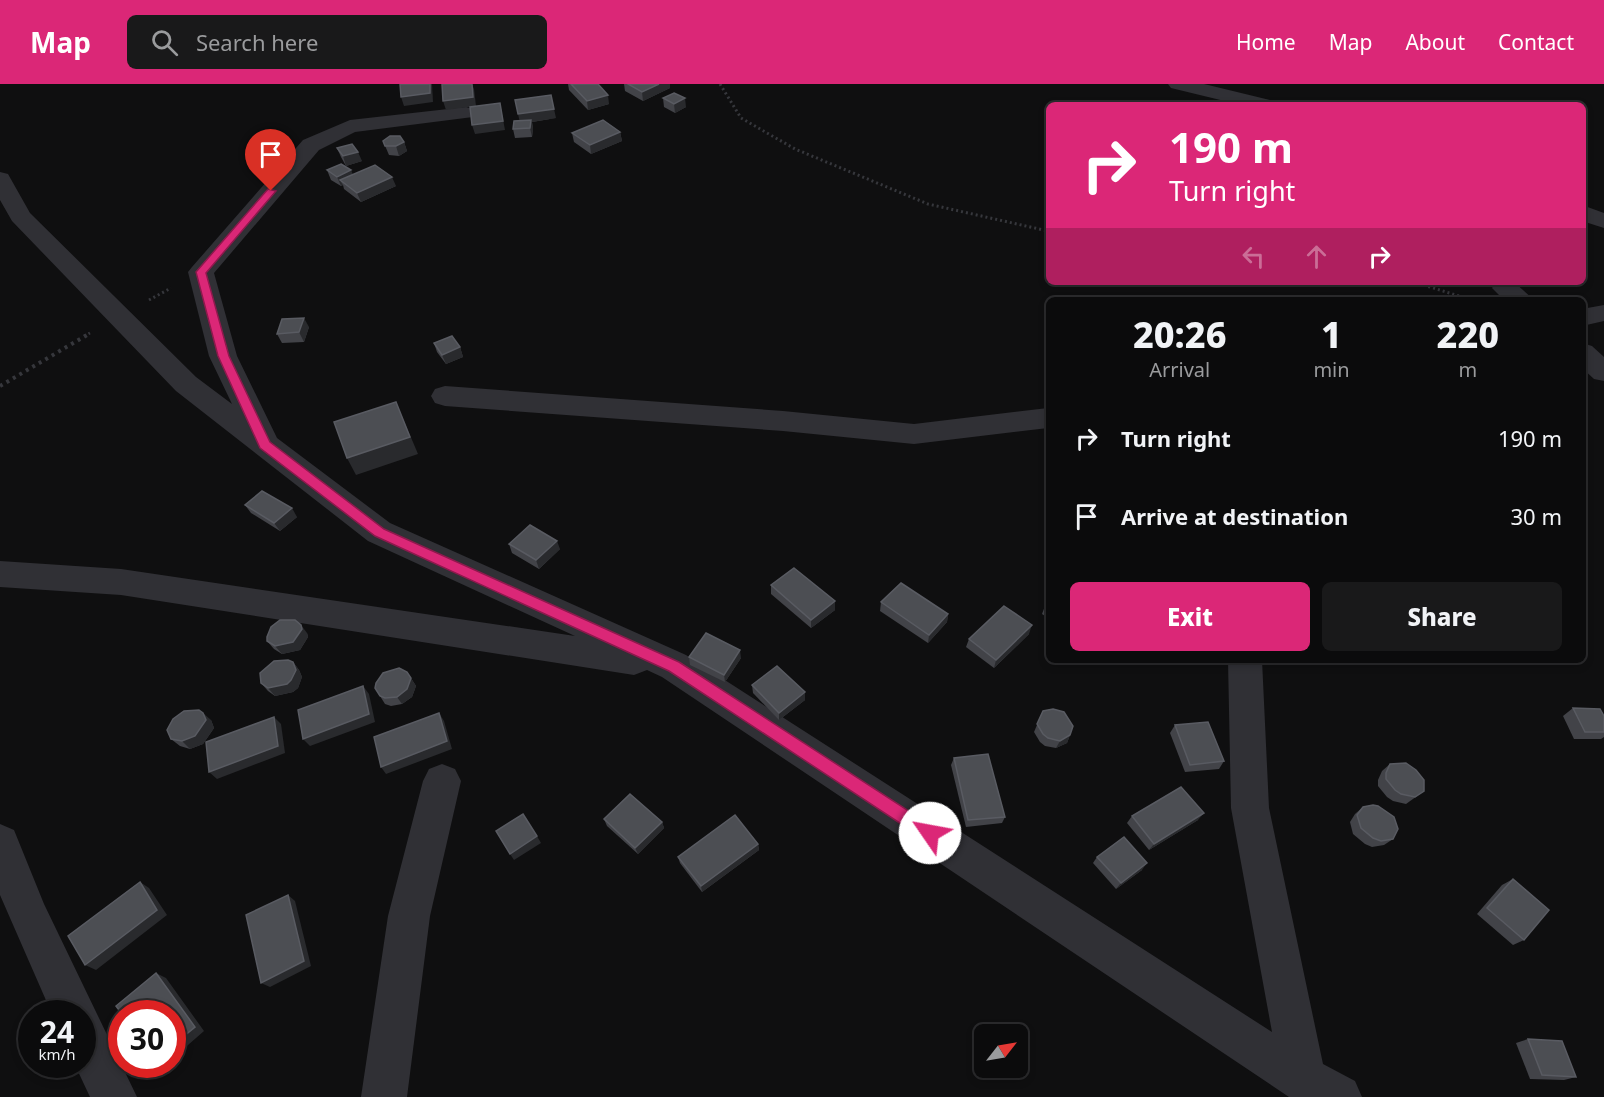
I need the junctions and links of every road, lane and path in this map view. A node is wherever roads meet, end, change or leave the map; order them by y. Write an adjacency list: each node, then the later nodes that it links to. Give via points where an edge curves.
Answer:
1 (720, 84): 8 (path, via 741,118 795,149 928,204)
2 (1178, 84): 3 (street)
3 (1254, 102)
4 (466, 113): 17 (street, via 350,126 310,145 201,272 223,356)
5 (0, 179): 17 (street, via 20,216 177,375)
6 (1586, 214): 7 (street)
7 (1604, 221)
8 (1046, 231)
9 (1424, 285): 10 (path)
10 (1463, 297)
11 (1604, 313): 12 (street)
12 (1586, 317)
13 (1586, 356): 14 (street)
14 (1604, 372)
15 (445, 396): 16 (street, via 914,434)
16 (1046, 418)
17 (265, 445): 20 (street, via 380,532)
18 (0, 574): 20 (street, via 121,582)
19 (1245, 663): 25 (street, via 1250,808)
20 (674, 666): 25 (street)
21 (442, 781): 27 (street, via 409,916)
22 (0, 843): 23 (street)
23 (68, 1000)
24 (96, 1059): 26 (street)
25 (1320, 1090)
26 (114, 1097)
27 (384, 1097)

